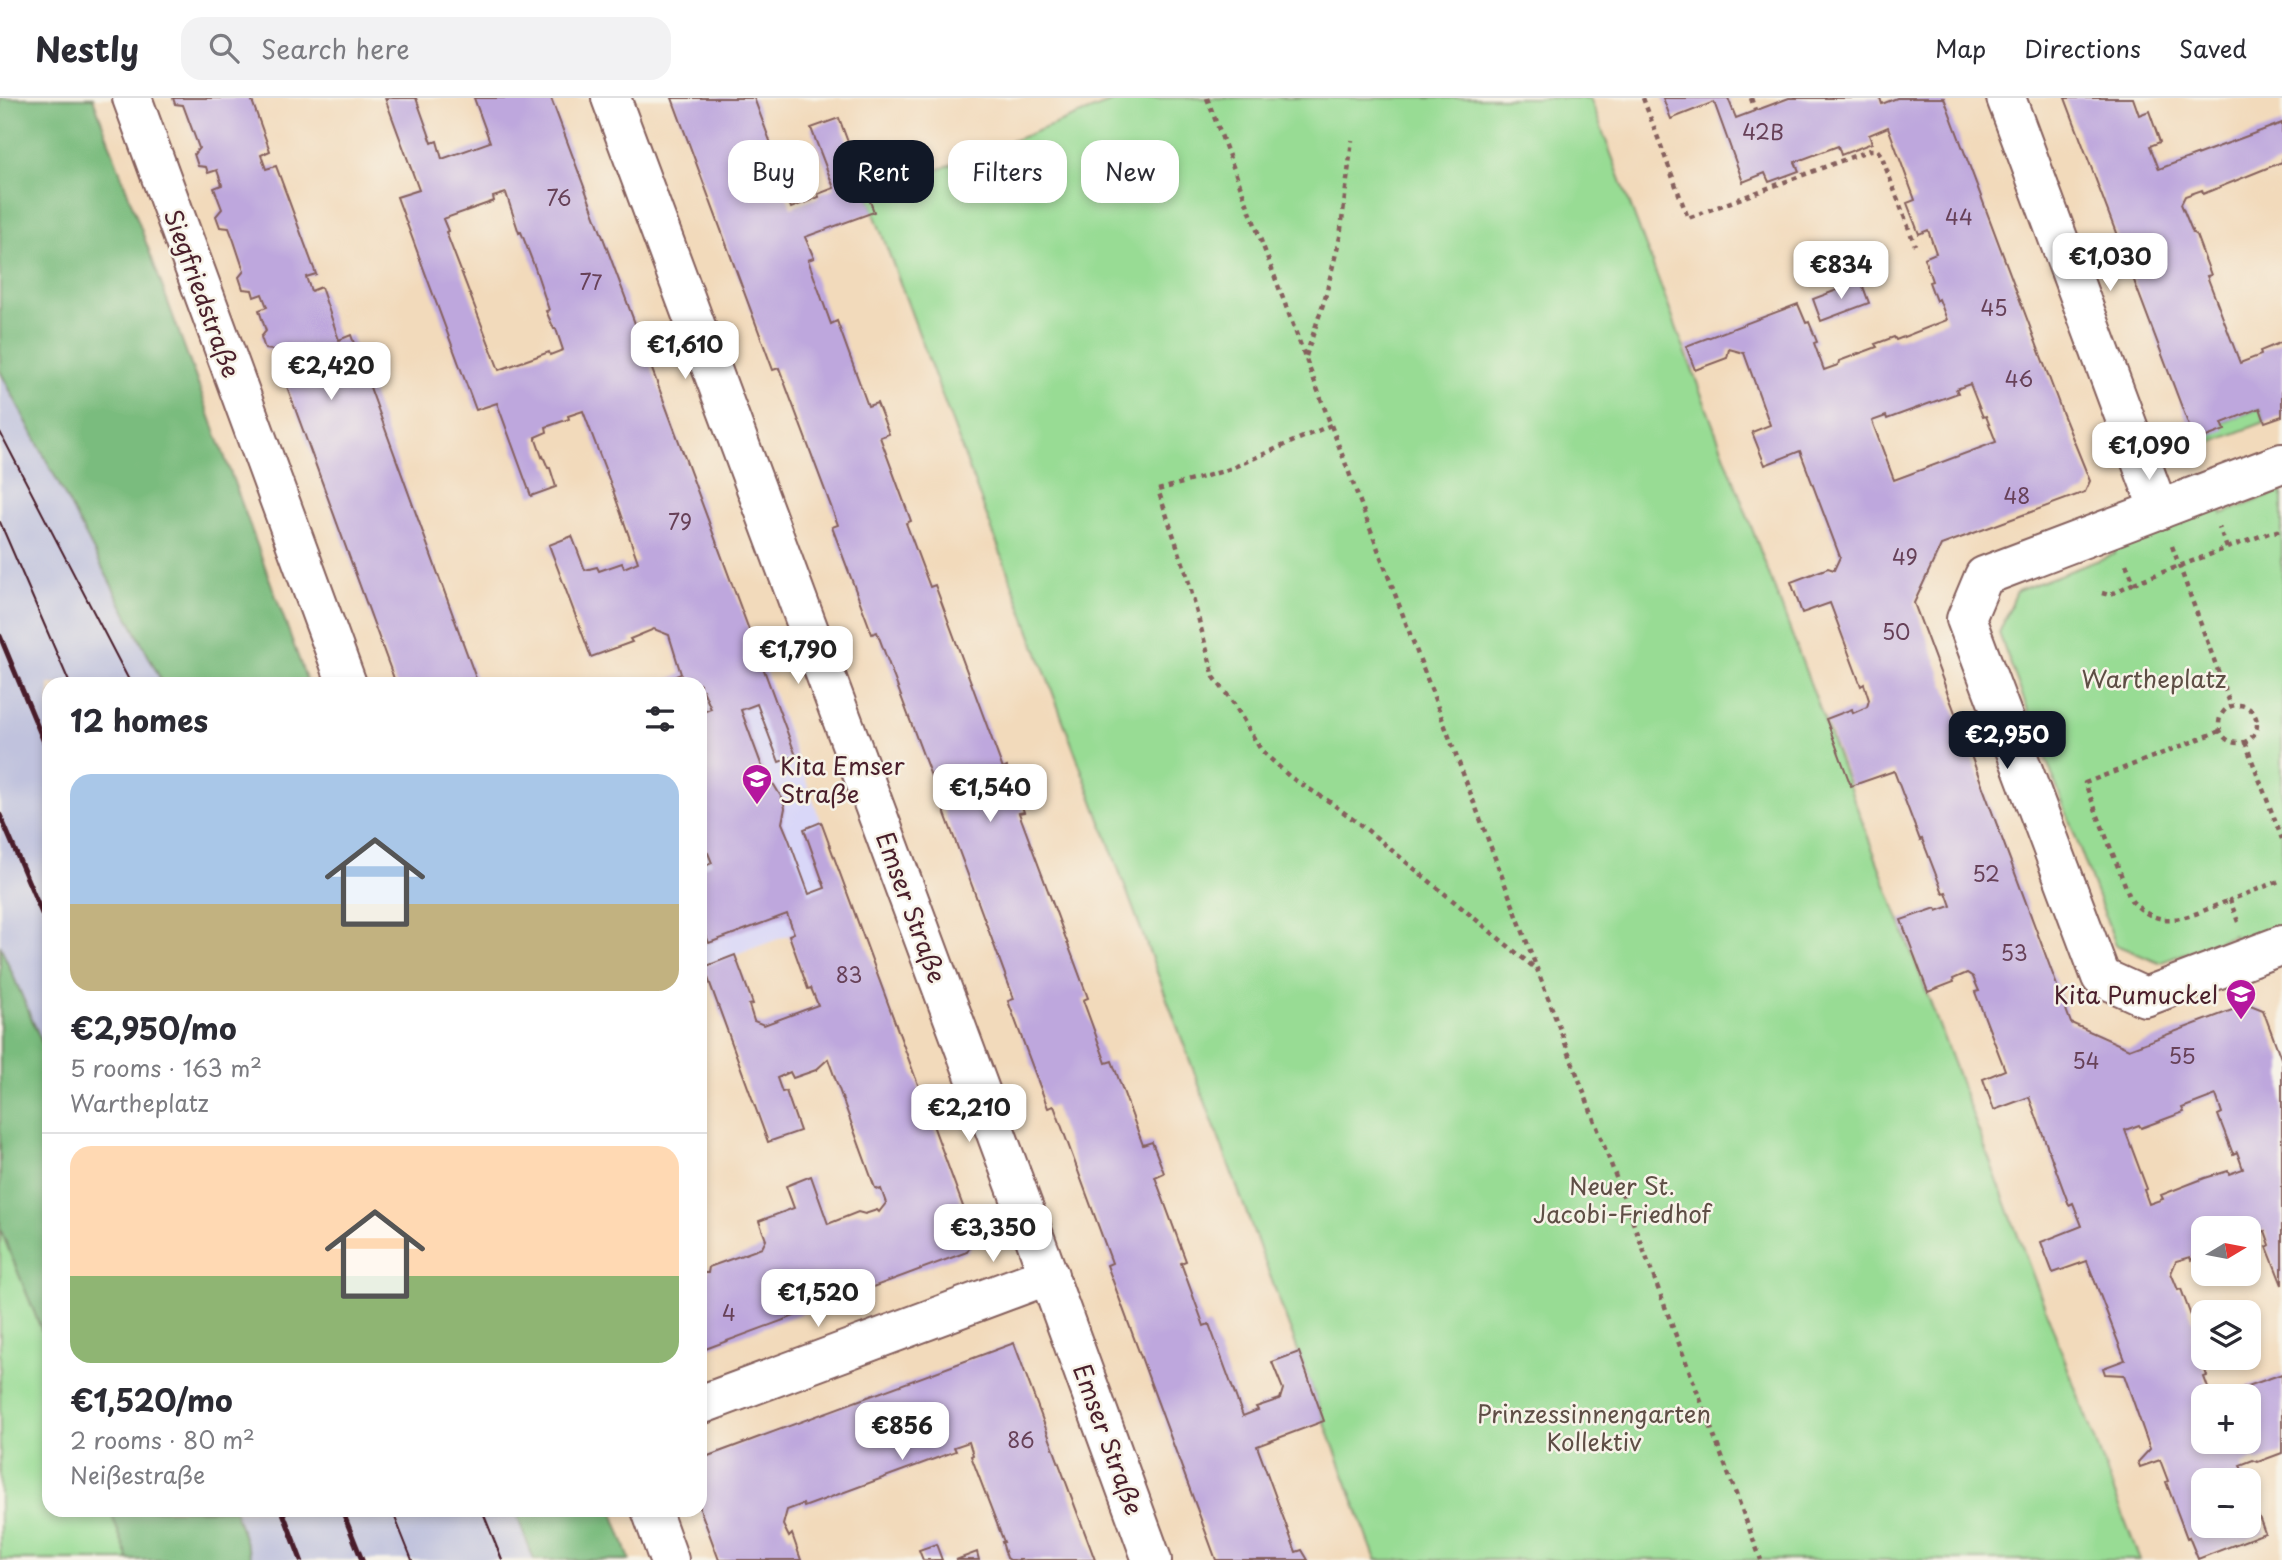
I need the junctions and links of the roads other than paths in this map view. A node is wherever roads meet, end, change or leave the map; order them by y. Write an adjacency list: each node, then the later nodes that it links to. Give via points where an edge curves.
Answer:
1 (132, 98): 6 (street, Siegfriedstraße)
2 (611, 98): 8 (street, Emser Straße)
3 (2006, 98): 5 (street)
4 (2282, 463): 5 (street)
5 (2159, 510): 7 (street, via 1984,576 1966,618 2101,977 2145,997)
6 (344, 677)
7 (2282, 945)
8 (1049, 1275): 9 (street); 12 (street, Emser Straße)
9 (707, 1402)
10 (654, 1517): 11 (street)
11 (669, 1560)
12 (1153, 1560)

